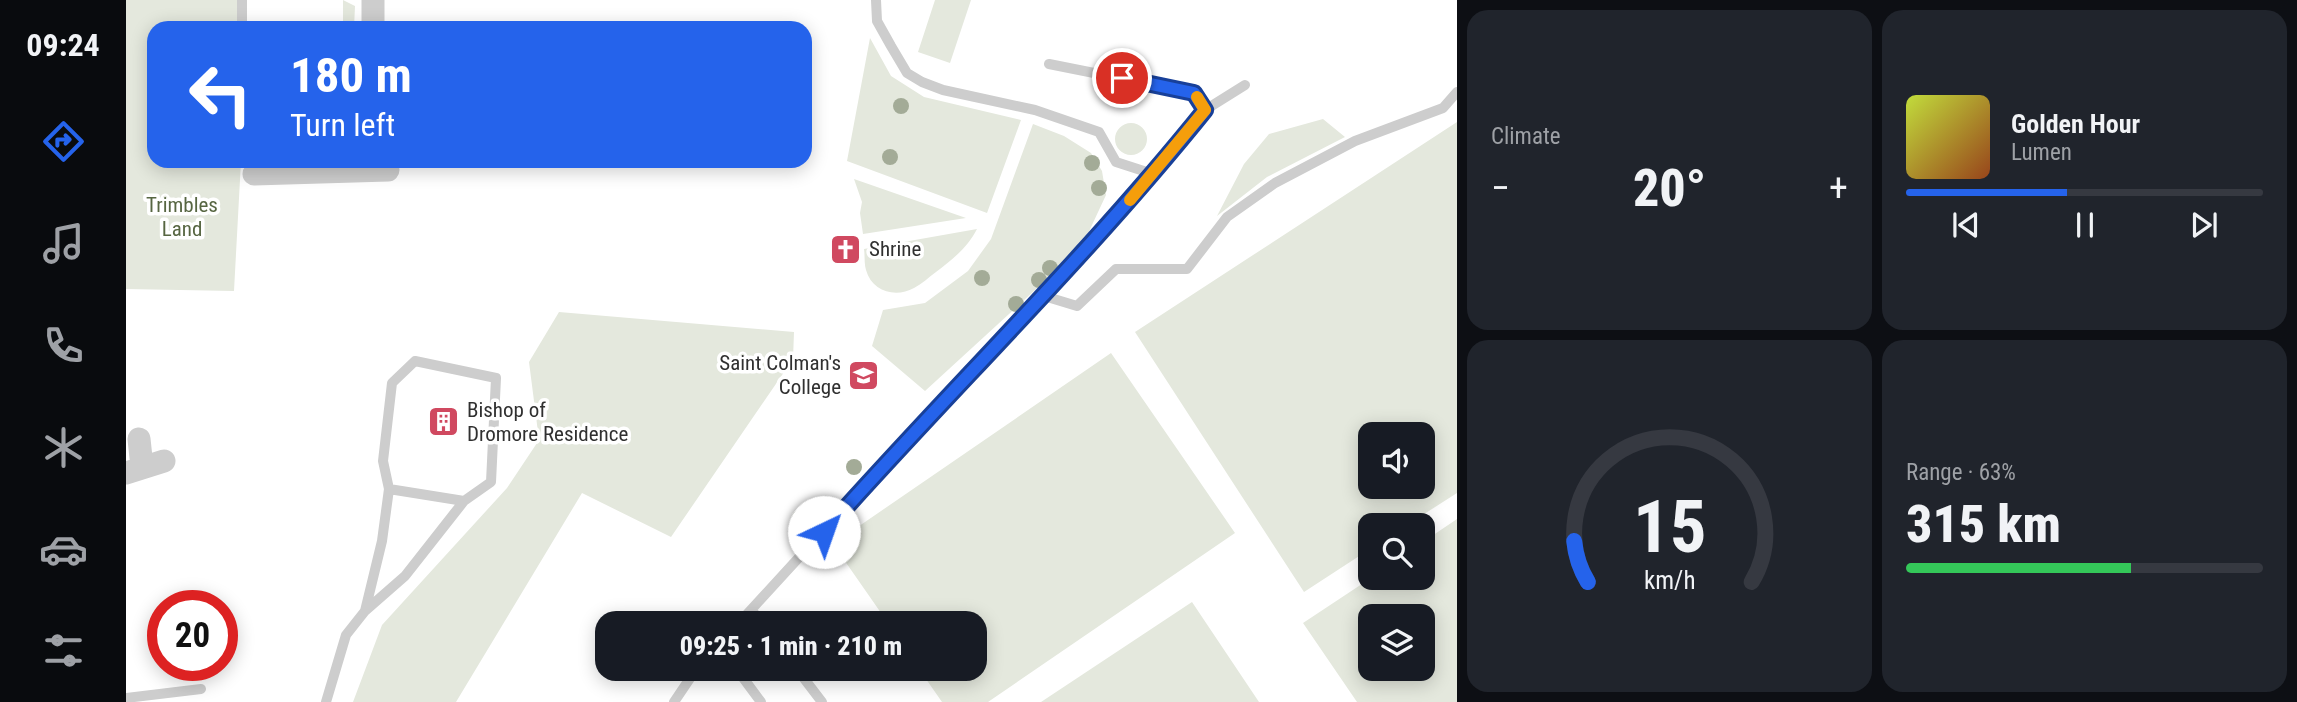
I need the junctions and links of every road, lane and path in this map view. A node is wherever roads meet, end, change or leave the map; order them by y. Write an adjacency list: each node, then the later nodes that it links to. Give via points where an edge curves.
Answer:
1 (242, 0): 4 (lane)
2 (373, 0): 5 (street)
3 (876, 0): 10 (lane, via 877,21 907,73 943,90 1035,110 1099,132 1116,162)
4 (242, 21)
5 (373, 21)
6 (1049, 64): 9 (lane, via 1194,93)
7 (1245, 85): 9 (lane)
8 (1457, 92): 11 (lane, via 1443,108 1355,141 1275,183 1227,217 1186,269 1116,269 1077,306)
9 (1205, 110): 10 (lane)
10 (1153, 174): 11 (lane)
11 (1044, 296): 16 (lane)
12 (139, 439): 13 (street)
13 (144, 467)
14 (388, 489): 15 (lane); 15 (lane, via 383,461 392,383 415,361 496,378 491,482); 17 (lane, via 382,541)
15 (464, 501): 17 (lane, via 405,576)
16 (752, 610)
17 (365, 611): 23 (lane, via 346,635)
18 (688, 681): 24 (lane)
19 (745, 681): 25 (lane)
20 (806, 681): 26 (lane)
21 (201, 689): 22 (lane)
22 (126, 698)
23 (326, 702)
24 (674, 702)
25 (761, 702)
26 (822, 702)

